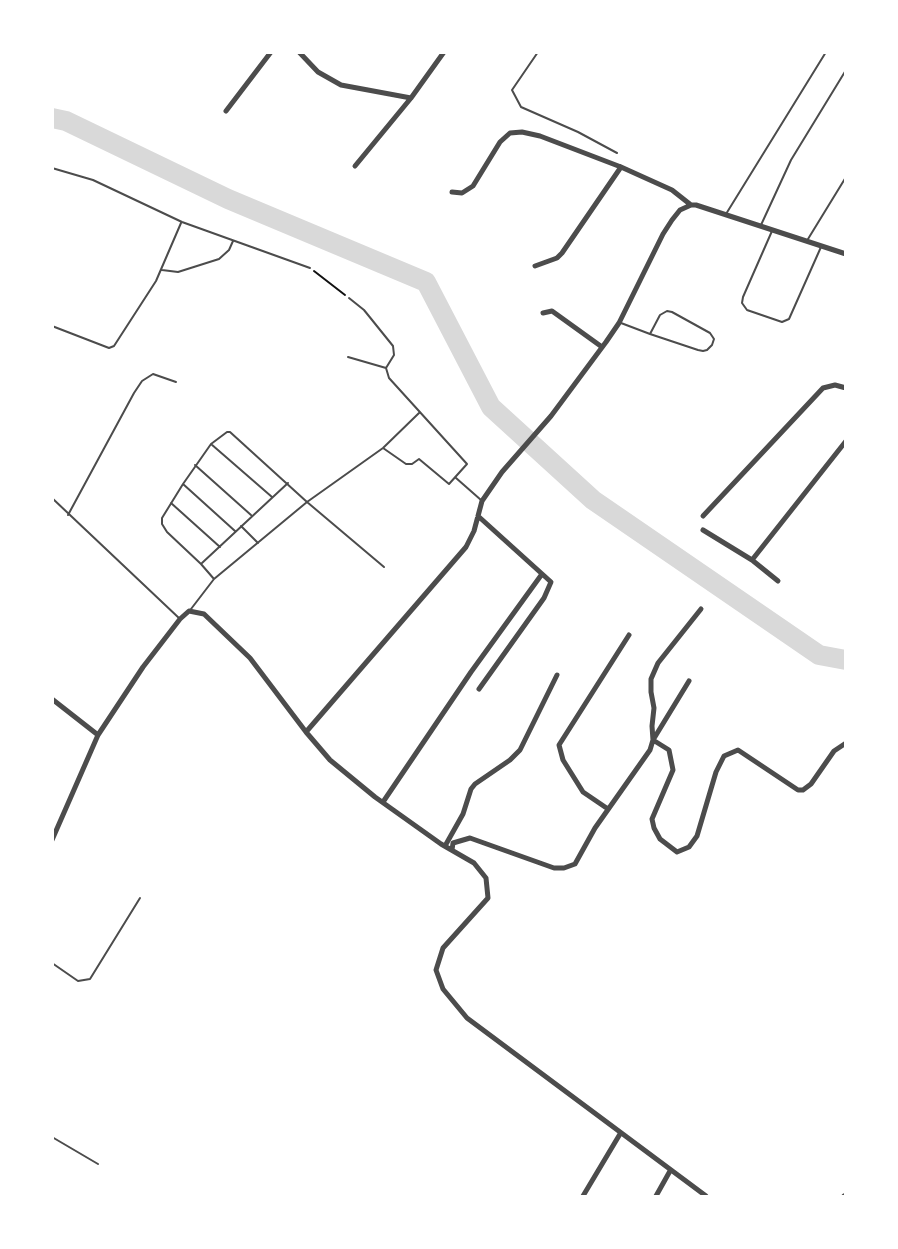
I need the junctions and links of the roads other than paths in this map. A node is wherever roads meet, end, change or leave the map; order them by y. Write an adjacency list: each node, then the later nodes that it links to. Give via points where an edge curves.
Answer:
1 (272, 52): 8 (street)
2 (299, 52): 7 (street, via 318,72 341,85)
3 (444, 52): 7 (street)
4 (538, 52): 9 (lane, via 512,90 521,107)
5 (826, 52): 16 (lane)
6 (846, 70): 18 (lane, via 791,160)
7 (411, 98): 10 (street)
8 (226, 111)
9 (616, 153)
10 (355, 166)
11 (621, 167): 14 (street, via 540,136 510,133 493,151 473,186 462,193); 15 (street, via 672,190); 24 (street, via 562,253)
12 (52, 168): 17 (lane, via 93,180)
13 (846, 177): 21 (lane)
14 (453, 192)
15 (691, 205): 16 (street); 29 (street, via 672,220)
16 (726, 214): 18 (street)
17 (182, 222): 20 (lane); 26 (lane)
18 (760, 227): 19 (street)
19 (772, 231): 21 (street); 22 (lane, via 742,303 747,310 782,322 789,319)
20 (233, 241): 25 (lane); 26 (lane, via 219,259 178,272)
21 (807, 242): 22 (street)
22 (821, 247): 23 (street)
23 (846, 254)
24 (535, 266)
25 (310, 268)
26 (162, 270): 30 (lane, via 114,346 109,348)
27 (349, 298): 34 (lane, via 393,346 394,355)
28 (543, 313): 32 (street, via 552,311)
29 (619, 323): 31 (lane); 32 (street)
30 (52, 326)
31 (650, 334): 31 (lane, via 703,351 714,339 710,333 667,311 660,315)
32 (602, 347): 47 (street)
33 (348, 357): 34 (lane)
34 (386, 368): 37 (lane, via 389,378)
35 (176, 382): 50 (lane, via 153,374 142,381)
36 (846, 388): 53 (street, via 823,388)
37 (419, 414): 40 (lane); 42 (lane, via 466,462)
38 (846, 441): 59 (street)
39 (211, 444): 41 (lane); 43 (lane, via 230,432); 45 (lane)
40 (383, 448): 42 (lane, via 406,464 412,465 419,459 449,484); 48 (lane)
41 (195, 465): 44 (lane); 51 (lane)
42 (456, 478): 47 (lane)
43 (288, 483): 45 (lane); 48 (lane)
44 (183, 484): 49 (lane); 56 (lane)
45 (272, 497): 51 (lane)
46 (52, 498): 50 (lane)
47 (482, 501): 52 (street)
48 (307, 502): 57 (lane); 61 (lane)
49 (171, 503): 58 (lane); 60 (lane, via 162,518 164,528)
50 (68, 515): 67 (lane)
51 (252, 516): 54 (lane)
52 (478, 516): 62 (street); 73 (street, via 466,547)
53 (704, 516)
54 (241, 526): 56 (lane); 57 (lane)
55 (703, 530): 59 (street)
56 (235, 531): 58 (lane)
57 (258, 543): 63 (lane)
58 (219, 547): 60 (lane)
59 (752, 560): 64 (street)
60 (201, 564): 63 (lane)
61 (384, 567)
62 (542, 574): 71 (street, via 551,582 544,598); 77 (street)
63 (214, 579): 66 (lane)
64 (778, 581)
65 (700, 609): 75 (street, via 658,663 651,679)
66 (189, 611): 67 (street); 73 (street, via 204,614 250,658)
67 (180, 619): 74 (street)
68 (629, 635): 78 (street, via 559,745 562,760 583,792)
69 (557, 675): 80 (street, via 519,750 471,789 463,814)
70 (689, 681): 75 (street)
71 (479, 689)
72 (52, 699): 74 (street)
73 (306, 732): 77 (street, via 330,760)
74 (98, 735): 79 (street)
75 (653, 740): 76 (street, via 669,750 673,770 652,819 660,839 677,852 689,847 697,836 724,756 738,750 803,790 812,784 834,751); 78 (street, via 642,764)
76 (846, 743)
77 (383, 802): 80 (street)
78 (608, 809): 81 (street, via 572,866 554,868 470,838 453,843)
79 (52, 840)
80 (445, 846): 81 (street)
81 (452, 850): 84 (street, via 474,863 486,878 488,898 443,948 436,970 443,989 467,1018)
82 (140, 898): 83 (lane, via 90,979 78,981)
83 (52, 963)
84 (620, 1134): 87 (street); 88 (street)
85 (52, 1137): 86 (lane)
86 (98, 1164)
87 (670, 1171): 89 (street); 90 (street)
88 (583, 1197)
89 (656, 1197)
90 (706, 1197)

